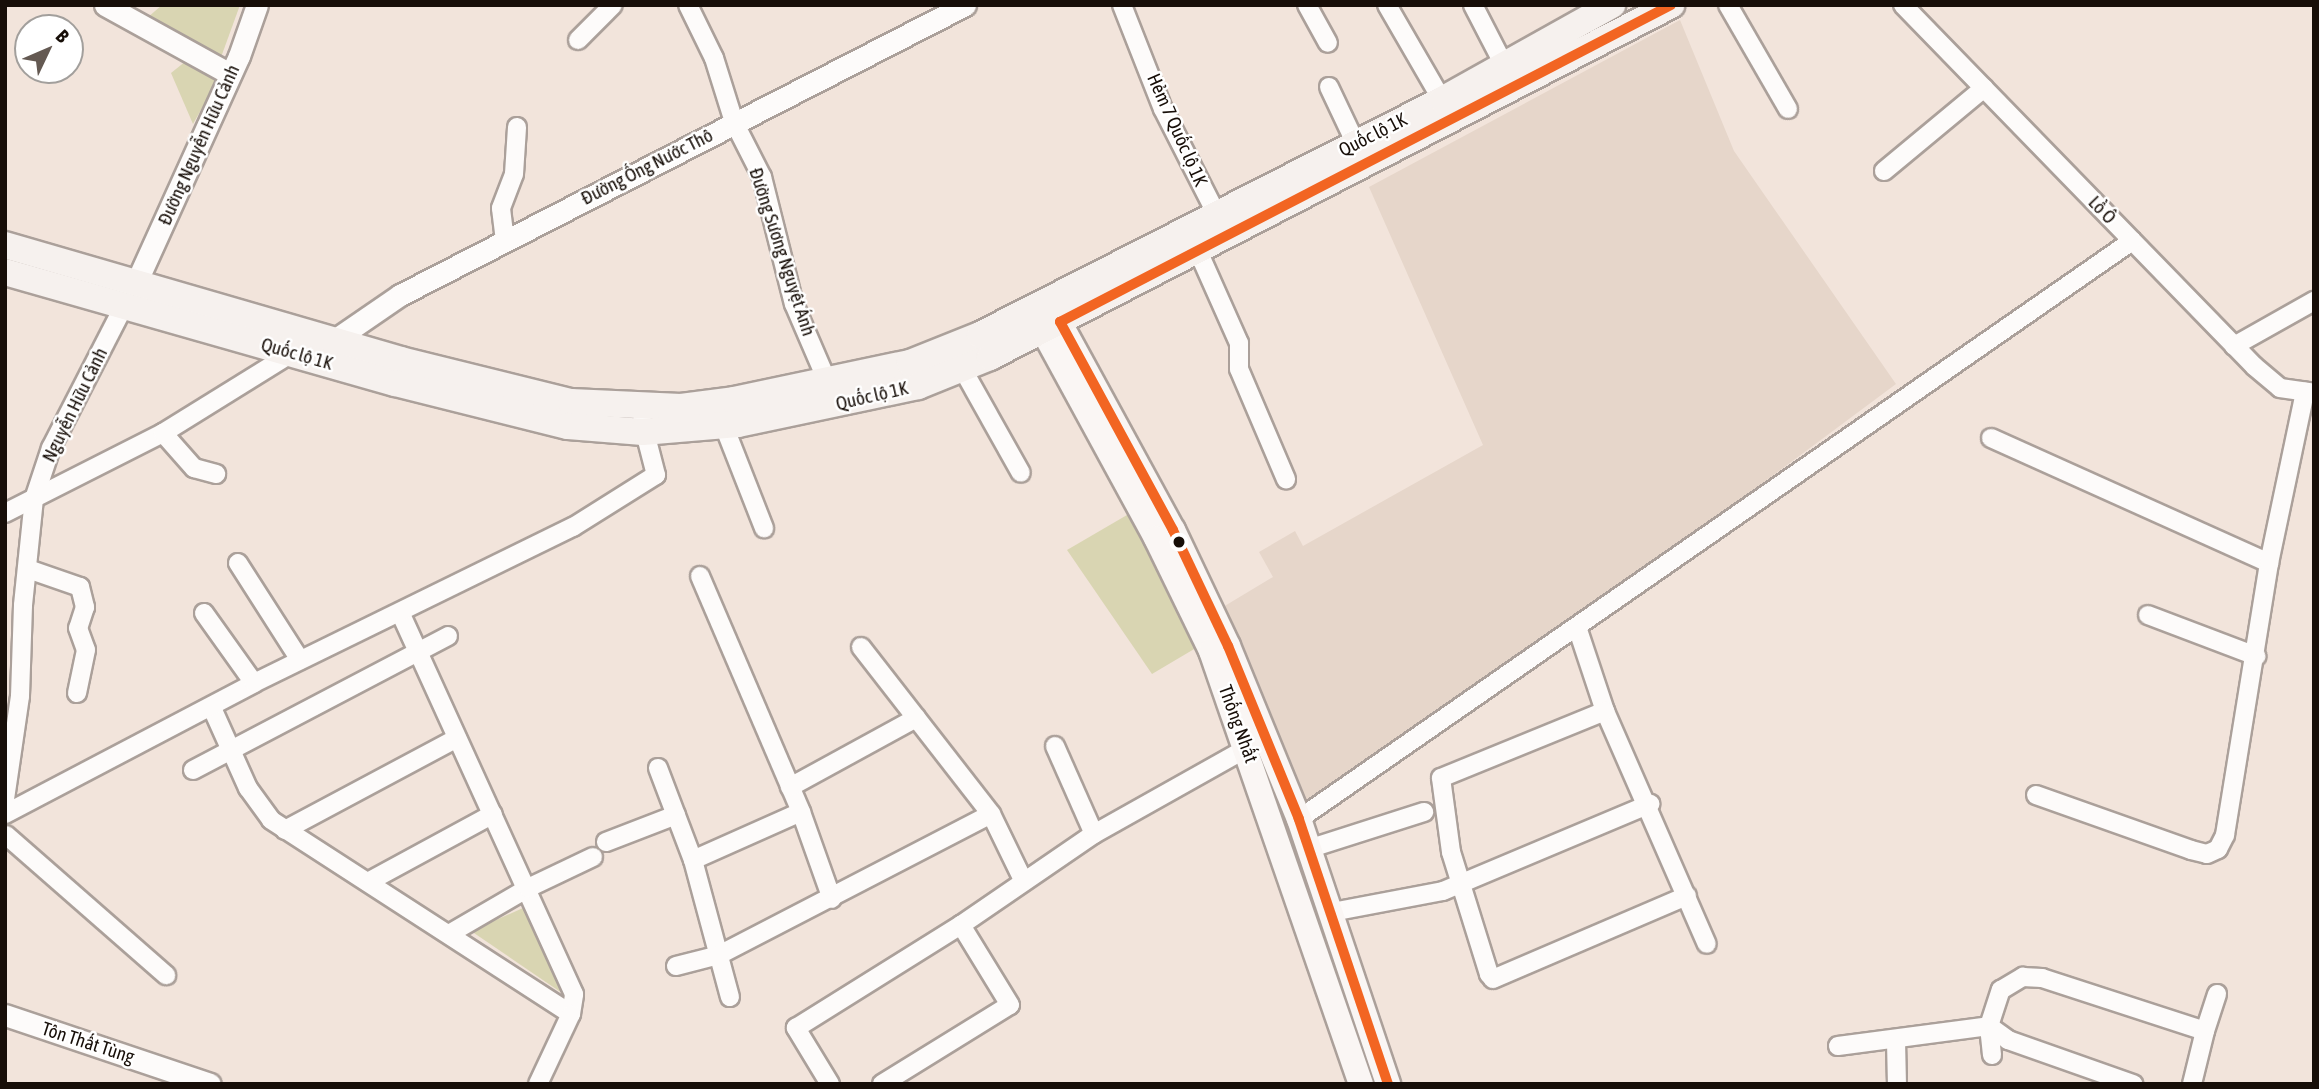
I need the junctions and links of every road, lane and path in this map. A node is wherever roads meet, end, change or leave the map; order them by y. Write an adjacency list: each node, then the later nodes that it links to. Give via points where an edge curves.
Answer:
1 (106, 5): 17 (street)
2 (257, 5): 17 (street, Đường Nguyễn Hữu Cảnh)
3 (613, 5): 14 (street)
4 (688, 5): 22 (street, Đường Sương Nguyệt Ánh, via 714,58)
5 (965, 5): 22 (street, Đường Ống Nước Thô)
6 (1122, 5): 27 (street, Hẻm 7 Quốc lộ 1K, via 1163,109)
7 (1307, 5): 15 (street)
8 (1387, 5): 20 (street)
9 (1473, 5): 16 (street)
10 (1612, 5): 16 (main road, Quốc lộ 1K)
11 (1671, 5): 26 (main road, Quốc lộ 1K)
12 (1728, 5): 21 (street)
13 (1903, 5): 19 (street, Lồ Ô)
14 (578, 40)
15 (1328, 43)
16 (1504, 65): 20 (main road, Quốc lộ 1K)
17 (230, 74): 33 (street, Đường Nguyễn Hữu Cảnh)
18 (1329, 87): 24 (street)
19 (1984, 88): 25 (street); 29 (street, Lồ Ô)
20 (1442, 100): 24 (main road, Quốc lộ 1K)
21 (1788, 109)
22 (734, 122): 28 (street, Đường Ống Nước Thô); 40 (street, Đường Sương Nguyệt Ánh, via 762,177 794,304)
23 (517, 127): 28 (street, via 514,174 502,208)
24 (1356, 144): 26 (main road, Quốc lộ 1K)
25 (1884, 171)
26 (1294, 189): 27 (main road, Quốc lộ 1K); 31 (main road, Quốc lộ 1K)
27 (1217, 215): 35 (main road, Quốc lộ 1K)
28 (505, 241): 36 (street, Đường Ống Nước Thô, via 389,302)
29 (2132, 241): 37 (street, Lồ Ô); 60 (street)
30 (5, 245): 33 (main road, Quốc lộ 1K)
31 (1198, 251): 35 (main road, Quốc lộ 1K); 49 (street, via 1239,343 1239,369)
32 (5, 271): 33 (main road, Quốc lộ 1K)
33 (130, 295): 36 (main road, Quốc lộ 1K); 38 (main road, Quốc lộ 1K); 50 (street, Nguyễn Hữu Cảnh, via 51,448)
34 (2314, 301): 37 (street)
35 (1046, 316): 39 (main road, Quốc lộ 1K); 40 (main road, Quốc lộ 1K, via 910,363); 73 (main road, Thống Nhất, via 1211,651); 87 (main road, Thống Nhất, via 1173,530 1228,646)
36 (336, 339): 43 (main road, Quốc lộ 1K)
37 (2234, 346): 41 (street, Lồ Ô, via 2280,388)
38 (292, 353): 43 (main road, Quốc lộ 1K, via 568,426); 45 (street)
39 (962, 368): 44 (main road, Quốc lộ 1K, via 904,389); 47 (street)
40 (828, 383): 42 (main road, Quốc lộ 1K)
41 (2309, 392): 54 (street)
42 (680, 419): 43 (main road, Quốc lộ 1K); 44 (main road, Quốc lộ 1K)
43 (642, 420): 58 (street, via 656,475 573,527)
44 (724, 426): 52 (street)
45 (163, 433): 48 (street, via 194,468); 50 (street)
46 (1991, 438): 54 (street)
47 (1021, 473)
48 (216, 474)
49 (1286, 479)
50 (34, 499): 51 (street); 55 (street, Nguyễn Hữu Cảnh)
51 (5, 513)
52 (764, 528)
53 (238, 563): 65 (street)
54 (2269, 563): 64 (street)
55 (27, 569): 67 (street, via 80,587 85,607 78,628 86,650); 79 (street, Nguyễn Hữu Cảnh, via 20,695)
56 (700, 576): 77 (street)
57 (205, 613): 66 (street)
58 (400, 613): 63 (street); 65 (street)
59 (2148, 615): 64 (street)
60 (1577, 630): 69 (street); 87 (street)
61 (448, 636): 63 (street)
62 (860, 647): 70 (street)
63 (420, 654): 71 (street); 74 (street)
64 (2256, 656): 78 (street, via 2225,835 2218,849 2207,855)
65 (300, 660): 66 (street)
66 (254, 683): 68 (street)
67 (77, 692)
68 (212, 708): 74 (street); 83 (street)
69 (1605, 710): 80 (street); 97 (street, via 1444,774 1451,852)
70 (916, 718): 77 (street); 85 (street)
71 (457, 738): 84 (street); 88 (street)
72 (1055, 746): 89 (street)
73 (1247, 748): 89 (street); 94 (main road, Thống Nhất)
74 (232, 751): 76 (street); 88 (street, via 257,804)
75 (658, 768): 86 (street)
76 (193, 770)
77 (790, 787): 81 (street)
78 (2036, 795)
79 (5, 799)
80 (1650, 804): 97 (street); 100 (street)
81 (801, 812): 95 (street); 101 (street)
82 (1424, 812): 92 (street)
83 (5, 814)
84 (493, 814): 98 (street); 99 (street)
85 (991, 814): 96 (street); 101 (street)
86 (676, 815): 91 (street); 95 (street)
87 (1298, 819): 92 (main road, Thống Nhất)
88 (285, 830): 98 (street)
89 (1094, 834): 96 (street)
90 (6, 835): 108 (street)
91 (606, 842)
92 (1308, 849): 94 (main road); 102 (main road, Thống Nhất)
93 (593, 857): 99 (street)
94 (1285, 858): 122 (main road, Thống Nhất)
95 (693, 860): 106 (street)
96 (1023, 880): 103 (street)
97 (1459, 881): 100 (street, via 1493,979); 102 (street, via 1443,891)
98 (368, 882): 104 (street)
99 (528, 888): 104 (street); 111 (street, via 574,994)
100 (1687, 896): 105 (street)
101 (832, 899): 106 (street)
102 (1332, 912): 123 (main road, Thống Nhất)
103 (961, 925): 120 (street, via 796,1028); 121 (street, via 1010,1005)
104 (449, 934): 111 (street)
105 (1707, 944)
106 (719, 955): 107 (street); 110 (street)
107 (676, 966)
108 (166, 975)
109 (2217, 994): 114 (street)
110 (730, 998)
111 (571, 1014): 119 (street)
112 (5, 1016): 118 (street, Tôn Thất Tùng)
113 (1989, 1026): 114 (street, via 2001,989 2023,977 2141,1007); 115 (street, via 1937,1030); 117 (street); 125 (street, via 2008,1040)
114 (2205, 1031): 126 (street)
115 (1896, 1041): 116 (street, via 1887,1038); 124 (street)
116 (1838, 1046)
117 (1992, 1055)
118 (210, 1084)
119 (538, 1084)
120 (830, 1084)
121 (882, 1084)
122 (1361, 1084)
123 (1388, 1084)
124 (1897, 1084)
125 (2133, 1084)
126 (2192, 1084)

